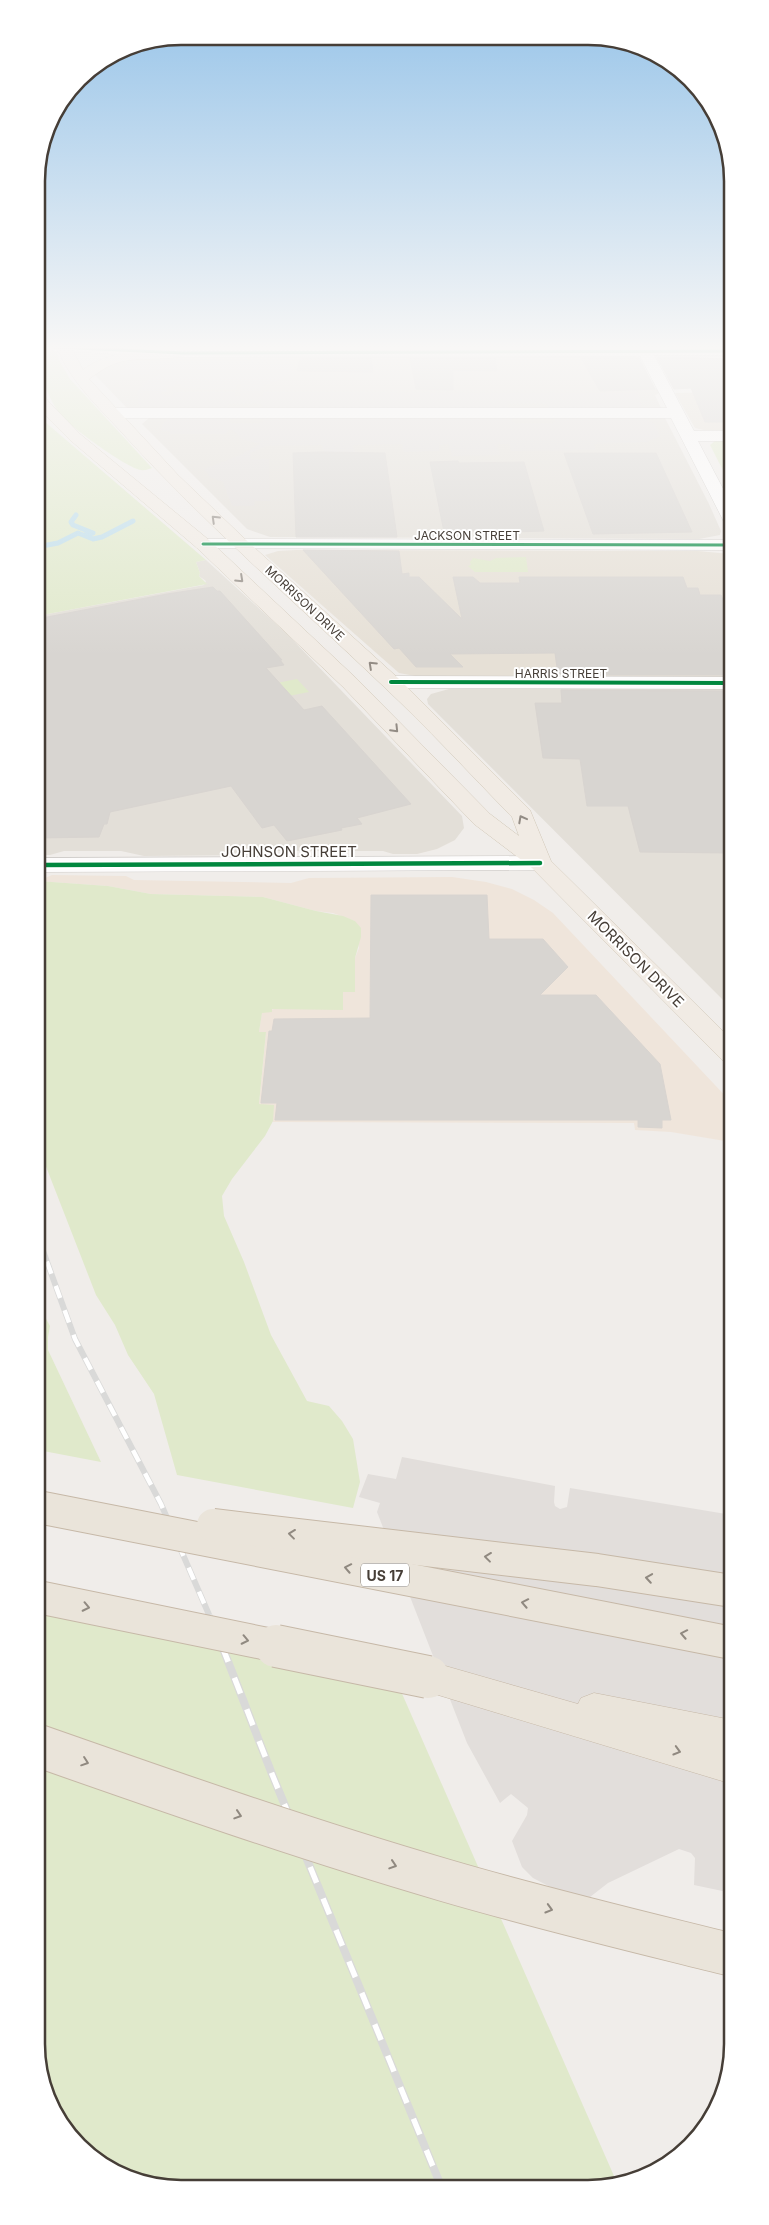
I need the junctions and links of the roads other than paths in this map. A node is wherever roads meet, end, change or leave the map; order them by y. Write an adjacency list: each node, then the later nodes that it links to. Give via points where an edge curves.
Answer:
1 (89, 449): 5 (main road, MORRISON DRIVE)
2 (145, 449): 6 (main road, MORRISON DRIVE, one-way to 2)
3 (695, 449): 4 (street)
4 (724, 506)
5 (203, 544): 6 (street, JACKSON STREET); 10 (main road, MORRISON DRIVE, one-way to 10, via 350,683 482,819)
6 (240, 544): 7 (street, JACKSON STREET); 8 (main road, MORRISON DRIVE, one-way to 6)
7 (724, 545)
8 (391, 682): 9 (street, HARRIS STREET); 10 (main road, MORRISON DRIVE, one-way to 8, via 522,815)
9 (724, 684)
10 (540, 864): 11 (street, JOHNSON STREET); 12 (main road, MORRISON DRIVE)
11 (45, 865)
12 (724, 1047)
13 (45, 1507): 15 (highway, one-way to 13, bridge, via 597,1570)
14 (45, 1507): 17 (highway, US 17, one-way to 14, bridge)
15 (724, 1590)
16 (45, 1598): 18 (highway, one-way to 18, bridge)
17 (724, 1641)
18 (428, 1677): 19 (highway); 21 (highway, one-way to 21)
19 (724, 1735)
20 (45, 1748): 22 (highway, one-way to 22, bridge, via 404,1868)
21 (724, 1765)
22 (724, 1954)

